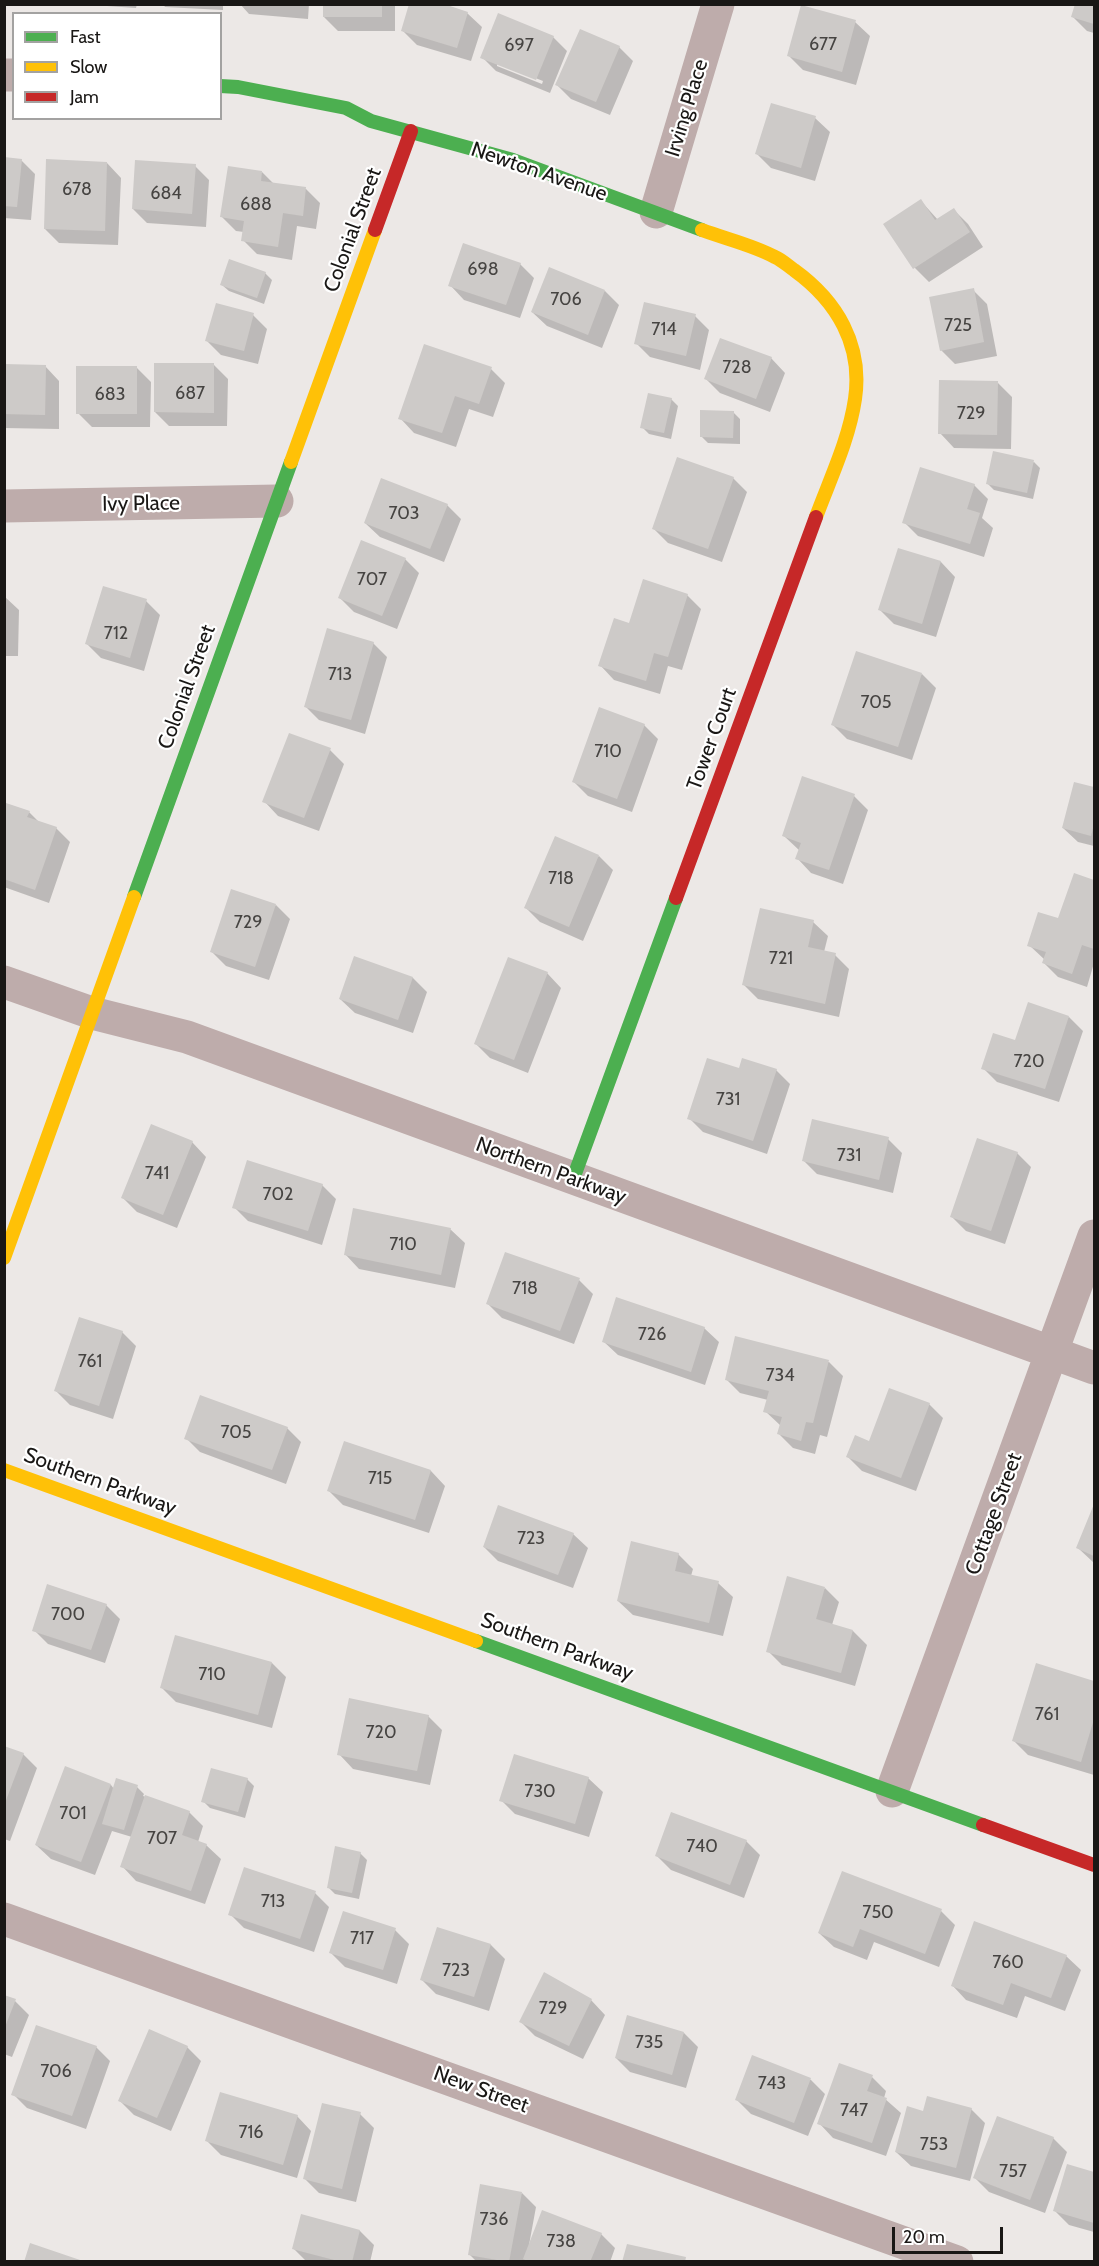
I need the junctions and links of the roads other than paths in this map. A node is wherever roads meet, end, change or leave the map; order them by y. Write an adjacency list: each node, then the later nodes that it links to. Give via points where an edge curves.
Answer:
1 (718, 4): 4 (street, Irving Place)
2 (222, 86): 3 (street, Newton Avenue, via 346,108 371,121)
3 (411, 131): 4 (street, Newton Avenue, via 513,160); 6 (street, Colonial Street)
4 (656, 212): 5 (street, Newton Avenue, via 776,257 815,285)
5 (836, 310): 10 (street, Tower Court, via 848,334 856,367 855,399 844,440)
6 (277, 501): 7 (street, Ivy Place); 9 (street, Colonial Street)
7 (4, 506)
8 (4, 982): 9 (street, Northern Parkway)
9 (93, 1013): 10 (street, Northern Parkway, via 187,1037); 12 (street, Colonial Street)
10 (573, 1179): 13 (street, Northern Parkway)
11 (1095, 1236): 13 (street, Cottage Street)
12 (4, 1258)
13 (1052, 1353): 14 (street, Northern Parkway); 16 (street, Cottage Street)
14 (1095, 1368)
15 (4, 1470): 16 (street, Southern Parkway)
16 (892, 1791): 17 (street, Southern Parkway)
17 (1095, 1865)
18 (4, 1919): 19 (street, New Street)
19 (957, 2262)

